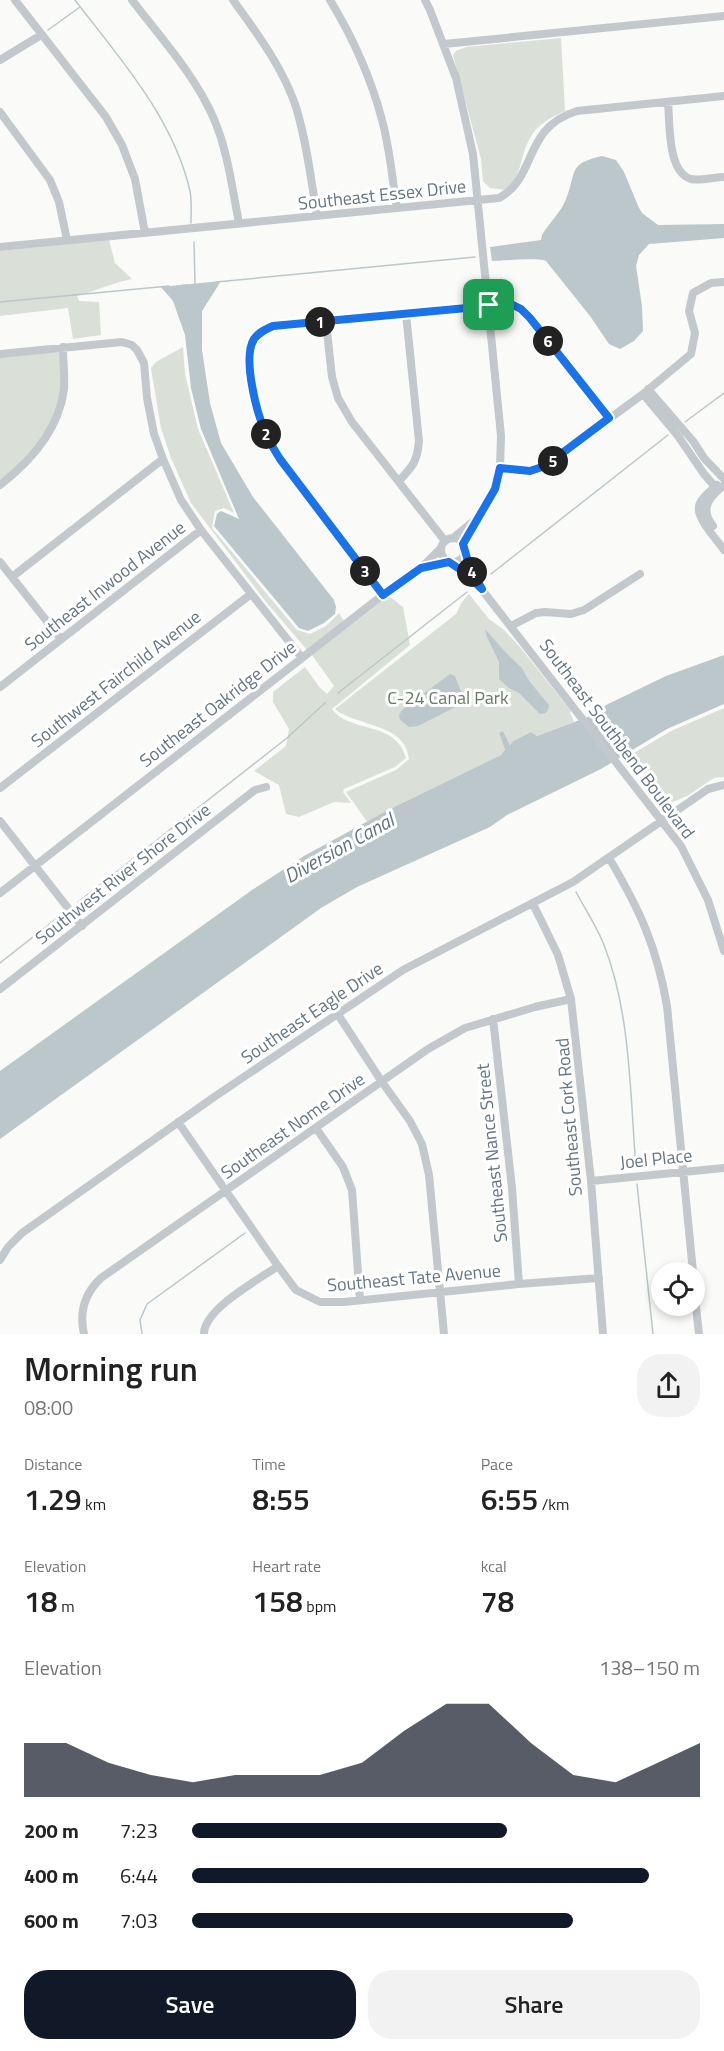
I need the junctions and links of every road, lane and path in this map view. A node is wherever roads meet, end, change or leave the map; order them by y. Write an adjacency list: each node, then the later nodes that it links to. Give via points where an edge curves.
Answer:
1 (15, 0): 7 (street)
2 (132, 0): 17 (street, via 193,81 213,118 224,148)
3 (233, 0): 16 (street, via 264,43 295,106)
4 (330, 0): 15 (street, via 372,86 383,123)
5 (425, 0): 8 (street)
6 (724, 16): 8 (street)
7 (41, 35): 9 (street); 18 (street, via 106,117 122,145 135,178)
8 (444, 44): 14 (street, via 466,119)
9 (0, 60)
10 (724, 96): 11 (street, Southeast Essex Drive)
11 (668, 102): 13 (street, via 674,162 680,172 692,179); 14 (street, Southeast Essex Drive, via 562,116 548,126 509,193)
12 (0, 112): 19 (street, via 50,180)
13 (724, 177)
14 (479, 200): 15 (street, Southeast Essex Drive); 22 (street)
15 (397, 208): 16 (street, Southeast Essex Drive)
16 (317, 216): 17 (street, Southeast Essex Drive)
17 (239, 223): 18 (street, Southeast Essex Drive)
18 (145, 233): 19 (street, Southeast Essex Drive)
19 (67, 240): 20 (street, Southeast Essex Drive)
20 (0, 247)
21 (724, 282): 27 (street, via 711,283 693,293 689,311 695,333 691,354)
22 (489, 305): 23 (street); 29 (street, via 511,304 521,309); 31 (street, via 501,436)
23 (406, 314): 24 (street); 32 (street, via 419,441 417,458)
24 (326, 321): 32 (street, via 338,398 351,422); 49 (street, via 273,326 255,337 250,347 250,363 259,414 280,459)
25 (63, 347): 26 (street); 30 (street, via 122,342 137,350 144,363 151,416); 34 (street, via 64,390 56,418 38,450)
26 (0, 354)
27 (646, 392): 28 (street); 29 (street)
28 (664, 413): 33 (street, via 693,441); 33 (street, via 704,474)
29 (609, 418): 31 (street, via 545,466 530,471)
30 (163, 459): 36 (street, via 181,500); 46 (street)
31 (500, 468): 35 (street, via 495,489)
32 (399, 481): 39 (street)
33 (721, 483): 38 (street, via 699,504 699,509 700,518)
34 (0, 484)
35 (478, 517): 37 (street); 40 (street)
36 (201, 530): 48 (street); 51 (street, Southeast Inwood Avenue)
37 (453, 538): 39 (street); 40 (street)
38 (722, 541): 41 (street)
39 (443, 545): 43 (street, via 442,555); 44 (street, Southeast Oakridge Drive)
40 (464, 548): 43 (street, via 459,561); 47 (street, Southeast Southbend Boulevard)
41 (724, 550)
42 (0, 562): 46 (street)
43 (450, 562): 44 (street, Southeast Oakridge Drive); 47 (street, Southeast Southbend Boulevard)
44 (421, 568): 49 (street, Southeast Oakridge Drive)
45 (640, 574): 50 (street, via 584,610 571,614 536,613)
46 (12, 577): 51 (street)
47 (482, 589): 50 (street, Southeast Southbend Boulevard)
48 (251, 594): 52 (street); 56 (street, Southwest Fairchild Avenue)
49 (383, 595): 52 (street, Southeast Oakridge Drive)
50 (511, 626): 57 (street, Southeast Southbend Boulevard)
51 (61, 639): 53 (street, Southeast Inwood Avenue)
52 (302, 658): 60 (street, Southeast Oakridge Drive)
53 (0, 687)
54 (724, 785): 57 (street, Southeast Eagle Drive, via 708,789)
55 (266, 787): 63 (street, Southwest River Shore Drive, via 255,790)
56 (0, 788)
57 (662, 820): 59 (street, Southeast Eagle Drive); 64 (street, Southeast Southbend Boulevard, via 681,846 708,900)
58 (0, 821): 60 (street)
59 (609, 858): 62 (street, Southeast Eagle Drive); 73 (street, via 630,893 656,954)
60 (35, 866): 61 (street, Southeast Oakridge Drive); 63 (street)
61 (0, 893)
62 (533, 904): 66 (street, Southeast Cork Road, via 558,955); 67 (street, Southeast Eagle Drive, via 403,970)
63 (81, 926): 65 (street, Southwest River Shore Drive)
64 (724, 951)
65 (0, 989)
66 (572, 999): 68 (street, Southeast Nome Drive); 74 (street, Southeast Cork Road)
67 (337, 1013): 69 (street); 70 (street, Southeast Eagle Drive)
68 (493, 1019): 69 (street, Southeast Nome Drive, via 465,1028 428,1049); 80 (street, Southeast Nance Street)
69 (382, 1082): 71 (street, Southeast Nome Drive); 81 (street, via 422,1144)
70 (178, 1122): 75 (street, Southeast Tate Avenue); 76 (street, Southeast Eagle Drive, via 22,1233)
71 (316, 1128): 75 (street, Southeast Nome Drive); 82 (street, via 343,1167 352,1190)
72 (724, 1168): 73 (street, Joel Place)
73 (683, 1171): 74 (street, Joel Place); 77 (street)
74 (591, 1181): 79 (street, Southeast Cork Road)
75 (226, 1191): 78 (street, Southeast Tate Avenue); 84 (street, Southeast Nome Drive, via 96,1283 84,1304)
76 (0, 1260)
77 (692, 1262)
78 (278, 1266): 82 (street, Southeast Tate Avenue, via 296,1290 320,1302); 85 (street, via 220,1307 211,1316)
79 (599, 1278): 80 (street, Southeast Tate Avenue); 87 (street, Southeast Cork Road)
80 (519, 1284): 81 (street, Southeast Tate Avenue)
81 (441, 1292): 82 (street, Southeast Tate Avenue); 86 (street)
82 (360, 1300)
83 (697, 1316): 88 (street)
84 (84, 1334)
85 (204, 1334)
86 (444, 1334)
87 (603, 1334)
88 (699, 1334)

